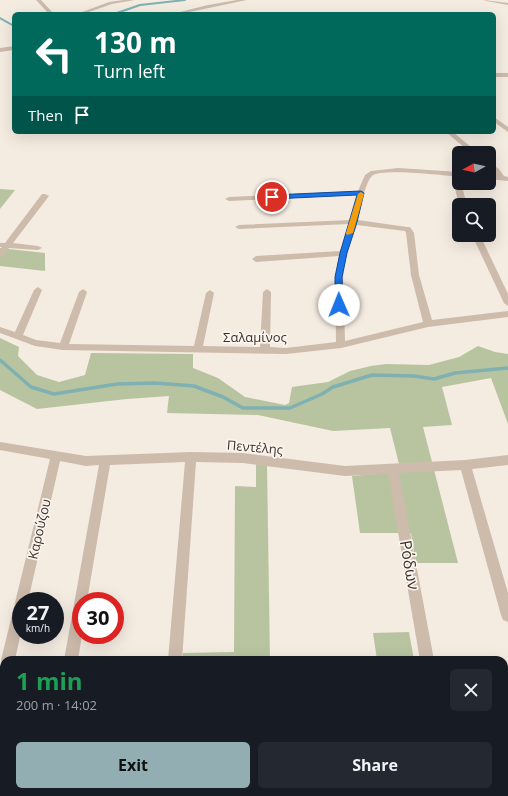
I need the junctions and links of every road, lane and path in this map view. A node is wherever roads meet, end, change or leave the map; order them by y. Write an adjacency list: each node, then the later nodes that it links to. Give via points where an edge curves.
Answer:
1 (38, 0): 7 (street)
2 (133, 0): 8 (street, via 111,3)
3 (245, 0): 9 (street)
4 (486, 0): 5 (street)
5 (495, 1): 6 (street)
6 (508, 4)
7 (50, 12)
8 (85, 12)
9 (182, 12)
10 (12, 48): 11 (street)
11 (0, 50)
12 (508, 75): 13 (street)
13 (496, 76)
14 (496, 121): 15 (street)
15 (508, 130)
16 (451, 134): 17 (street)
17 (466, 146)
18 (496, 169): 20 (street)
19 (452, 173): 21 (street, via 409,170 373,172 368,175)
20 (504, 178)
21 (361, 193): 23 (street); 24 (street)
22 (45, 196): 27 (street)
23 (229, 199)
24 (354, 222): 25 (street); 29 (street); 38 (street, via 407,229 410,233 415,275)
25 (239, 227)
26 (479, 242): 36 (street)
27 (4, 245): 28 (street); 30 (street)
28 (38, 248)
29 (343, 253): 31 (street); 41 (street, via 339,277)
30 (0, 255)
31 (256, 259)
32 (38, 290): 40 (street)
33 (83, 292): 42 (street)
34 (267, 292): 44 (street)
35 (210, 293): 43 (street)
36 (508, 303)
37 (508, 314): 38 (street, Σαλαμίνος)
38 (428, 324): 41 (street, Σαλαμίνος)
39 (0, 330): 40 (street, Σαλαμίνος)
40 (18, 336): 42 (street, Σαλαμίνος, via 35,343)
41 (341, 345): 44 (street, Σαλαμίνος)
42 (63, 347): 43 (street, Σαλαμίνος)
43 (198, 350): 44 (street, Σαλαμίνος)
44 (265, 351)
45 (0, 446): 46 (street, Πεντέλης)
46 (56, 457): 49 (street, Πεντέλης); 52 (street, Καρούζου)
47 (191, 457): 49 (street, Πεντέλης); 51 (street, Πεντέλης, via 243,458 345,471); 59 (street)
48 (508, 460): 50 (street, Πεντέλης)
49 (105, 461): 53 (street)
50 (465, 465): 51 (street, Πεντέλης); 54 (street)
51 (393, 470): 60 (street, Ρόδων)
52 (23, 592)
53 (83, 592)
54 (508, 615)
55 (12, 642): 57 (street, Καρούζου)
56 (74, 644): 58 (street)
57 (9, 656)
58 (73, 656)
59 (176, 656)
60 (426, 656)

